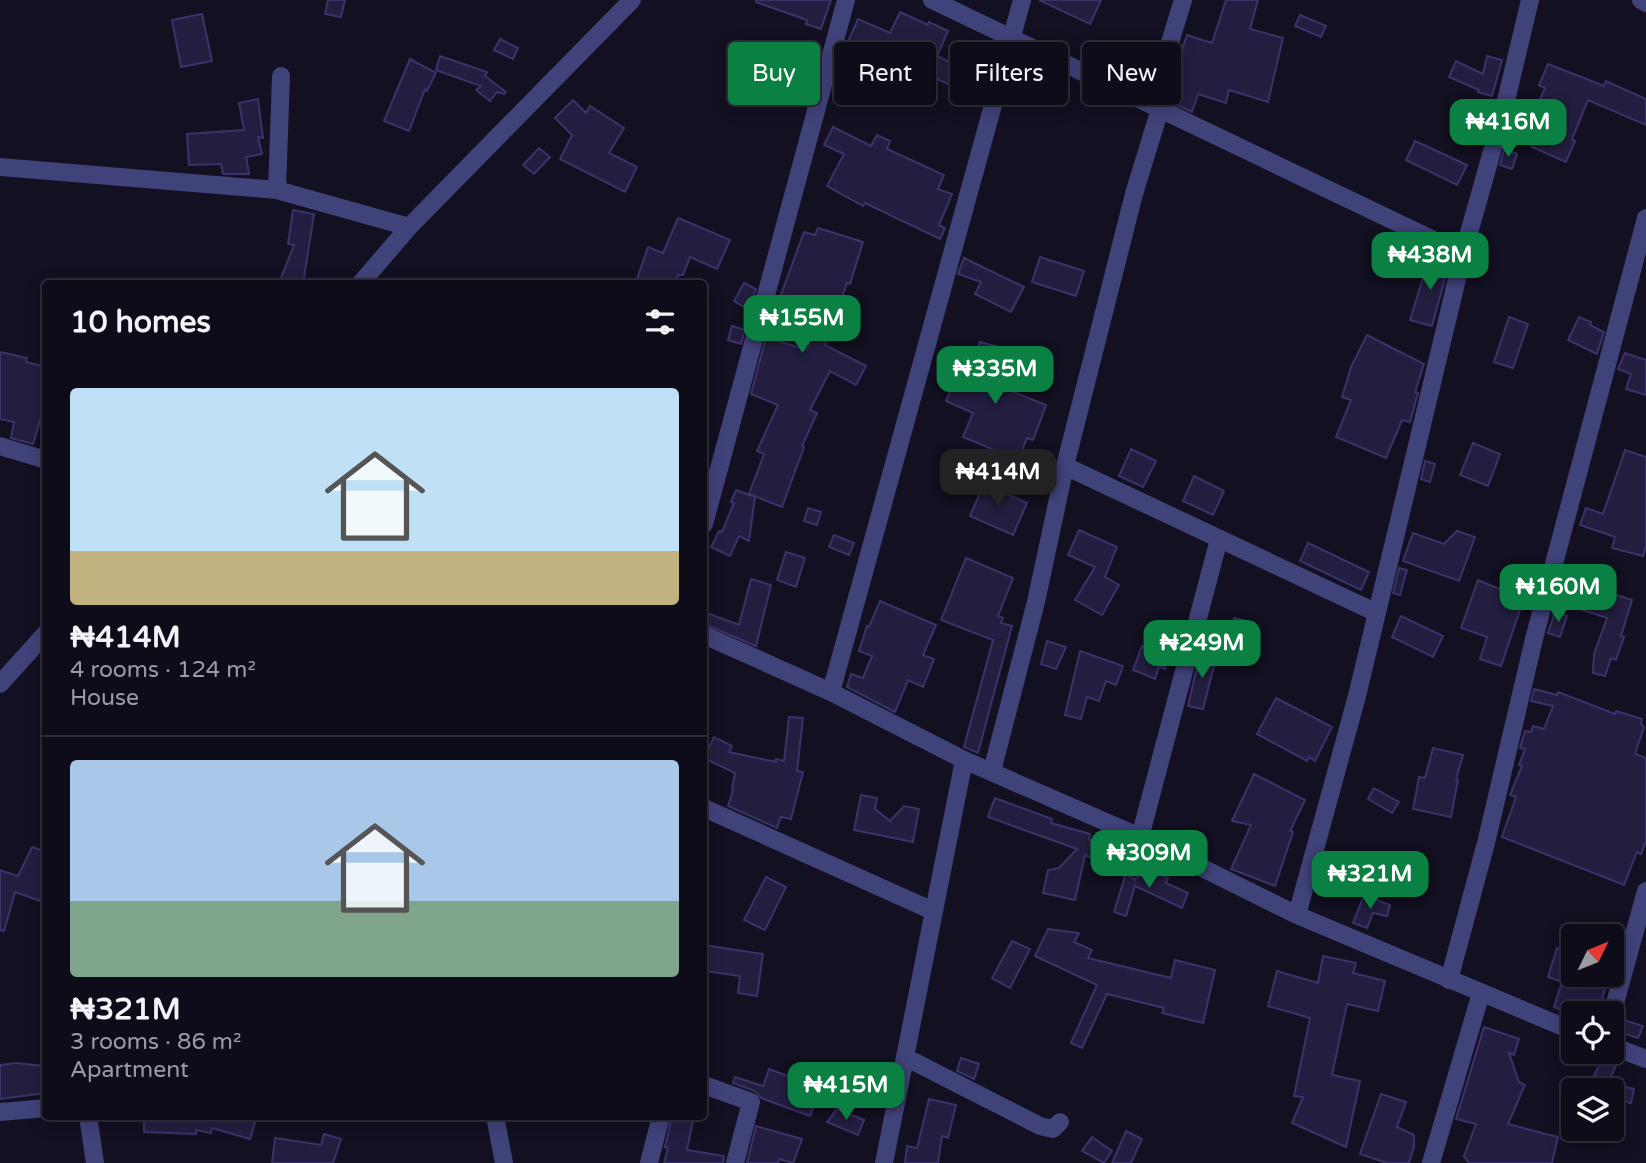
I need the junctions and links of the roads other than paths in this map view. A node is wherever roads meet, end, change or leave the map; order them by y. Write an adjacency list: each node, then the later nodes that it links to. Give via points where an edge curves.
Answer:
1 (632, 0): 15 (street)
2 (846, 0): 21 (street)
3 (932, 0): 9 (street)
4 (1022, 0): 9 (street)
5 (1183, 0): 11 (street)
6 (1530, 0): 16 (street)
7 (1641, 0): 8 (street)
8 (1646, 3)
9 (1012, 39): 11 (street); 27 (street)
10 (281, 76): 13 (street)
11 (1156, 107): 16 (street); 20 (street)
12 (0, 167): 13 (street)
13 (277, 190): 15 (street)
14 (1646, 218): 35 (street)
15 (409, 228): 17 (street)
16 (1463, 254): 23 (street)
17 (364, 280)
18 (0, 446): 19 (street)
19 (42, 459)
20 (1065, 466): 22 (street); 29 (street)
21 (707, 513)
22 (1219, 539): 23 (street); 31 (street)
23 (1377, 613): 34 (street)
24 (707, 636): 27 (street)
25 (42, 637): 26 (street)
26 (0, 684)
27 (831, 692): 28 (street)
28 (964, 760): 29 (street); 33 (street)
29 (992, 771): 31 (street)
30 (707, 809): 33 (street)
31 (1140, 837): 34 (street)
32 (1646, 891): 37 (street)
33 (933, 911): 40 (street)
34 (1297, 915): 35 (street)
35 (1449, 980): 36 (street)
36 (1481, 993): 38 (street); 54 (street)
37 (1616, 1001)
38 (1561, 1026)
39 (1624, 1051): 41 (street)
40 (905, 1057): 48 (street, via 1040,1126 1053,1129); 53 (street)
41 (1646, 1059)
42 (707, 1086): 52 (street, via 751,1102)
43 (42, 1108): 44 (street)
44 (0, 1112)
45 (89, 1120): 49 (street)
46 (496, 1120): 50 (street)
47 (660, 1120): 51 (street)
48 (1060, 1122)
49 (95, 1163)
50 (504, 1163)
51 (649, 1163)
52 (735, 1163)
53 (884, 1163)
54 (1431, 1163)

